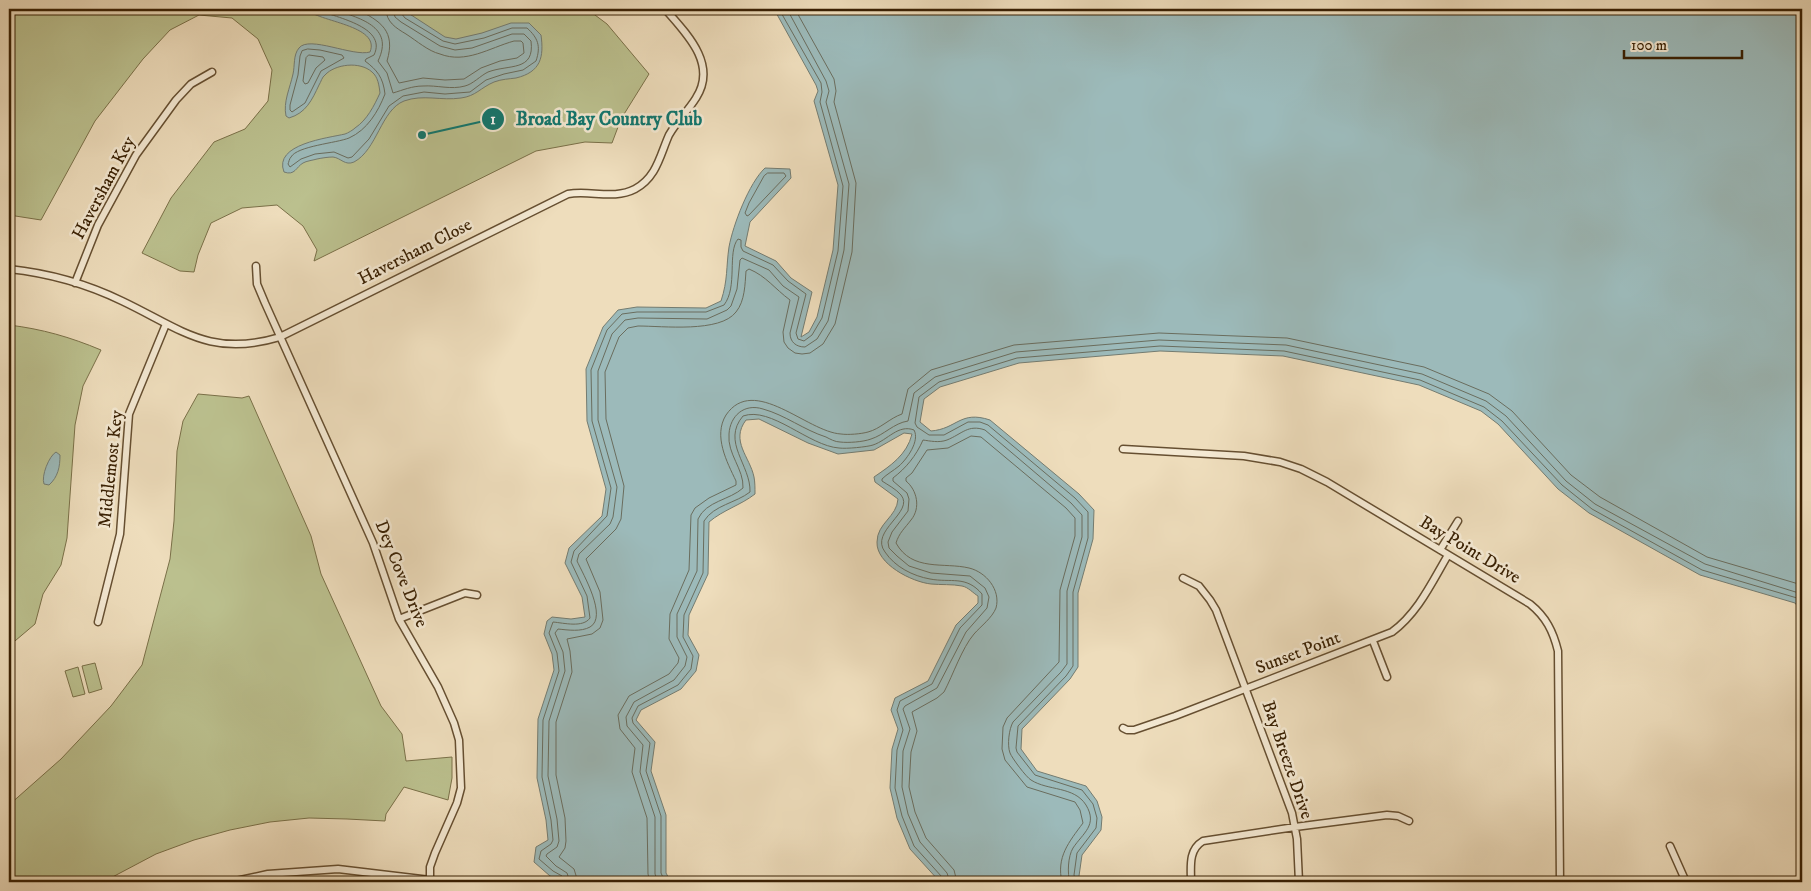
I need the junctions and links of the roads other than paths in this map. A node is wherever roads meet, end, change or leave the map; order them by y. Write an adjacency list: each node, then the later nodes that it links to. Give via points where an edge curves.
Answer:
1 (665, 9): 7 (street, Haversham Close, via 696,46 703,64 703,81 696,99 671,133 655,170 642,184 616,194 568,194)
2 (212, 72): 5 (street, Haversham Key, via 191,84 176,100 136,155 98,225)
3 (256, 266): 7 (street, Dey Cove Drive, via 257,284)
4 (9, 270): 5 (street, Haversham Close)
5 (75, 282): 6 (street, Haversham Close)
6 (166, 324): 7 (street, Haversham Close, via 219,344 247,345); 15 (street, Middlemost Key, via 129,414 120,534)
7 (280, 337): 14 (street, Dey Cove Drive, via 374,543)
8 (1123, 449): 10 (street, Bay Point Drive, via 1244,456 1289,464 1327,482)
9 (1458, 521): 10 (street)
10 (1440, 550): 11 (street, Bay Point Drive)
11 (1448, 555): 16 (street, Sunset Point, via 1406,621); 27 (street, Bay Point Drive, via 1534,608 1546,620 1555,639 1559,692)
12 (1183, 578): 18 (street, Bay Breeze Drive, via 1198,586 1216,610)
13 (477, 594): 14 (street, via 465,593)
14 (399, 619): 23 (street, Dey Cove Drive, via 438,687 459,740 461,788 430,867)
15 (98, 622)
16 (1373, 641): 17 (street); 18 (street, Sunset Point)
17 (1387, 677)
18 (1246, 689): 19 (street, Sunset Point, via 1134,730); 21 (street, Bay Breeze Drive)
19 (1123, 728)
20 (1409, 821): 21 (street, via 1387,815)
21 (1295, 827): 25 (street, via 1203,841 1192,854); 26 (street, Bay Breeze Drive)
22 (1670, 846): 28 (street)
23 (430, 881): 24 (street, via 338,868 268,874)
24 (231, 882)
25 (1191, 882)
26 (1299, 882)
27 (1560, 882)
28 (1686, 882)

